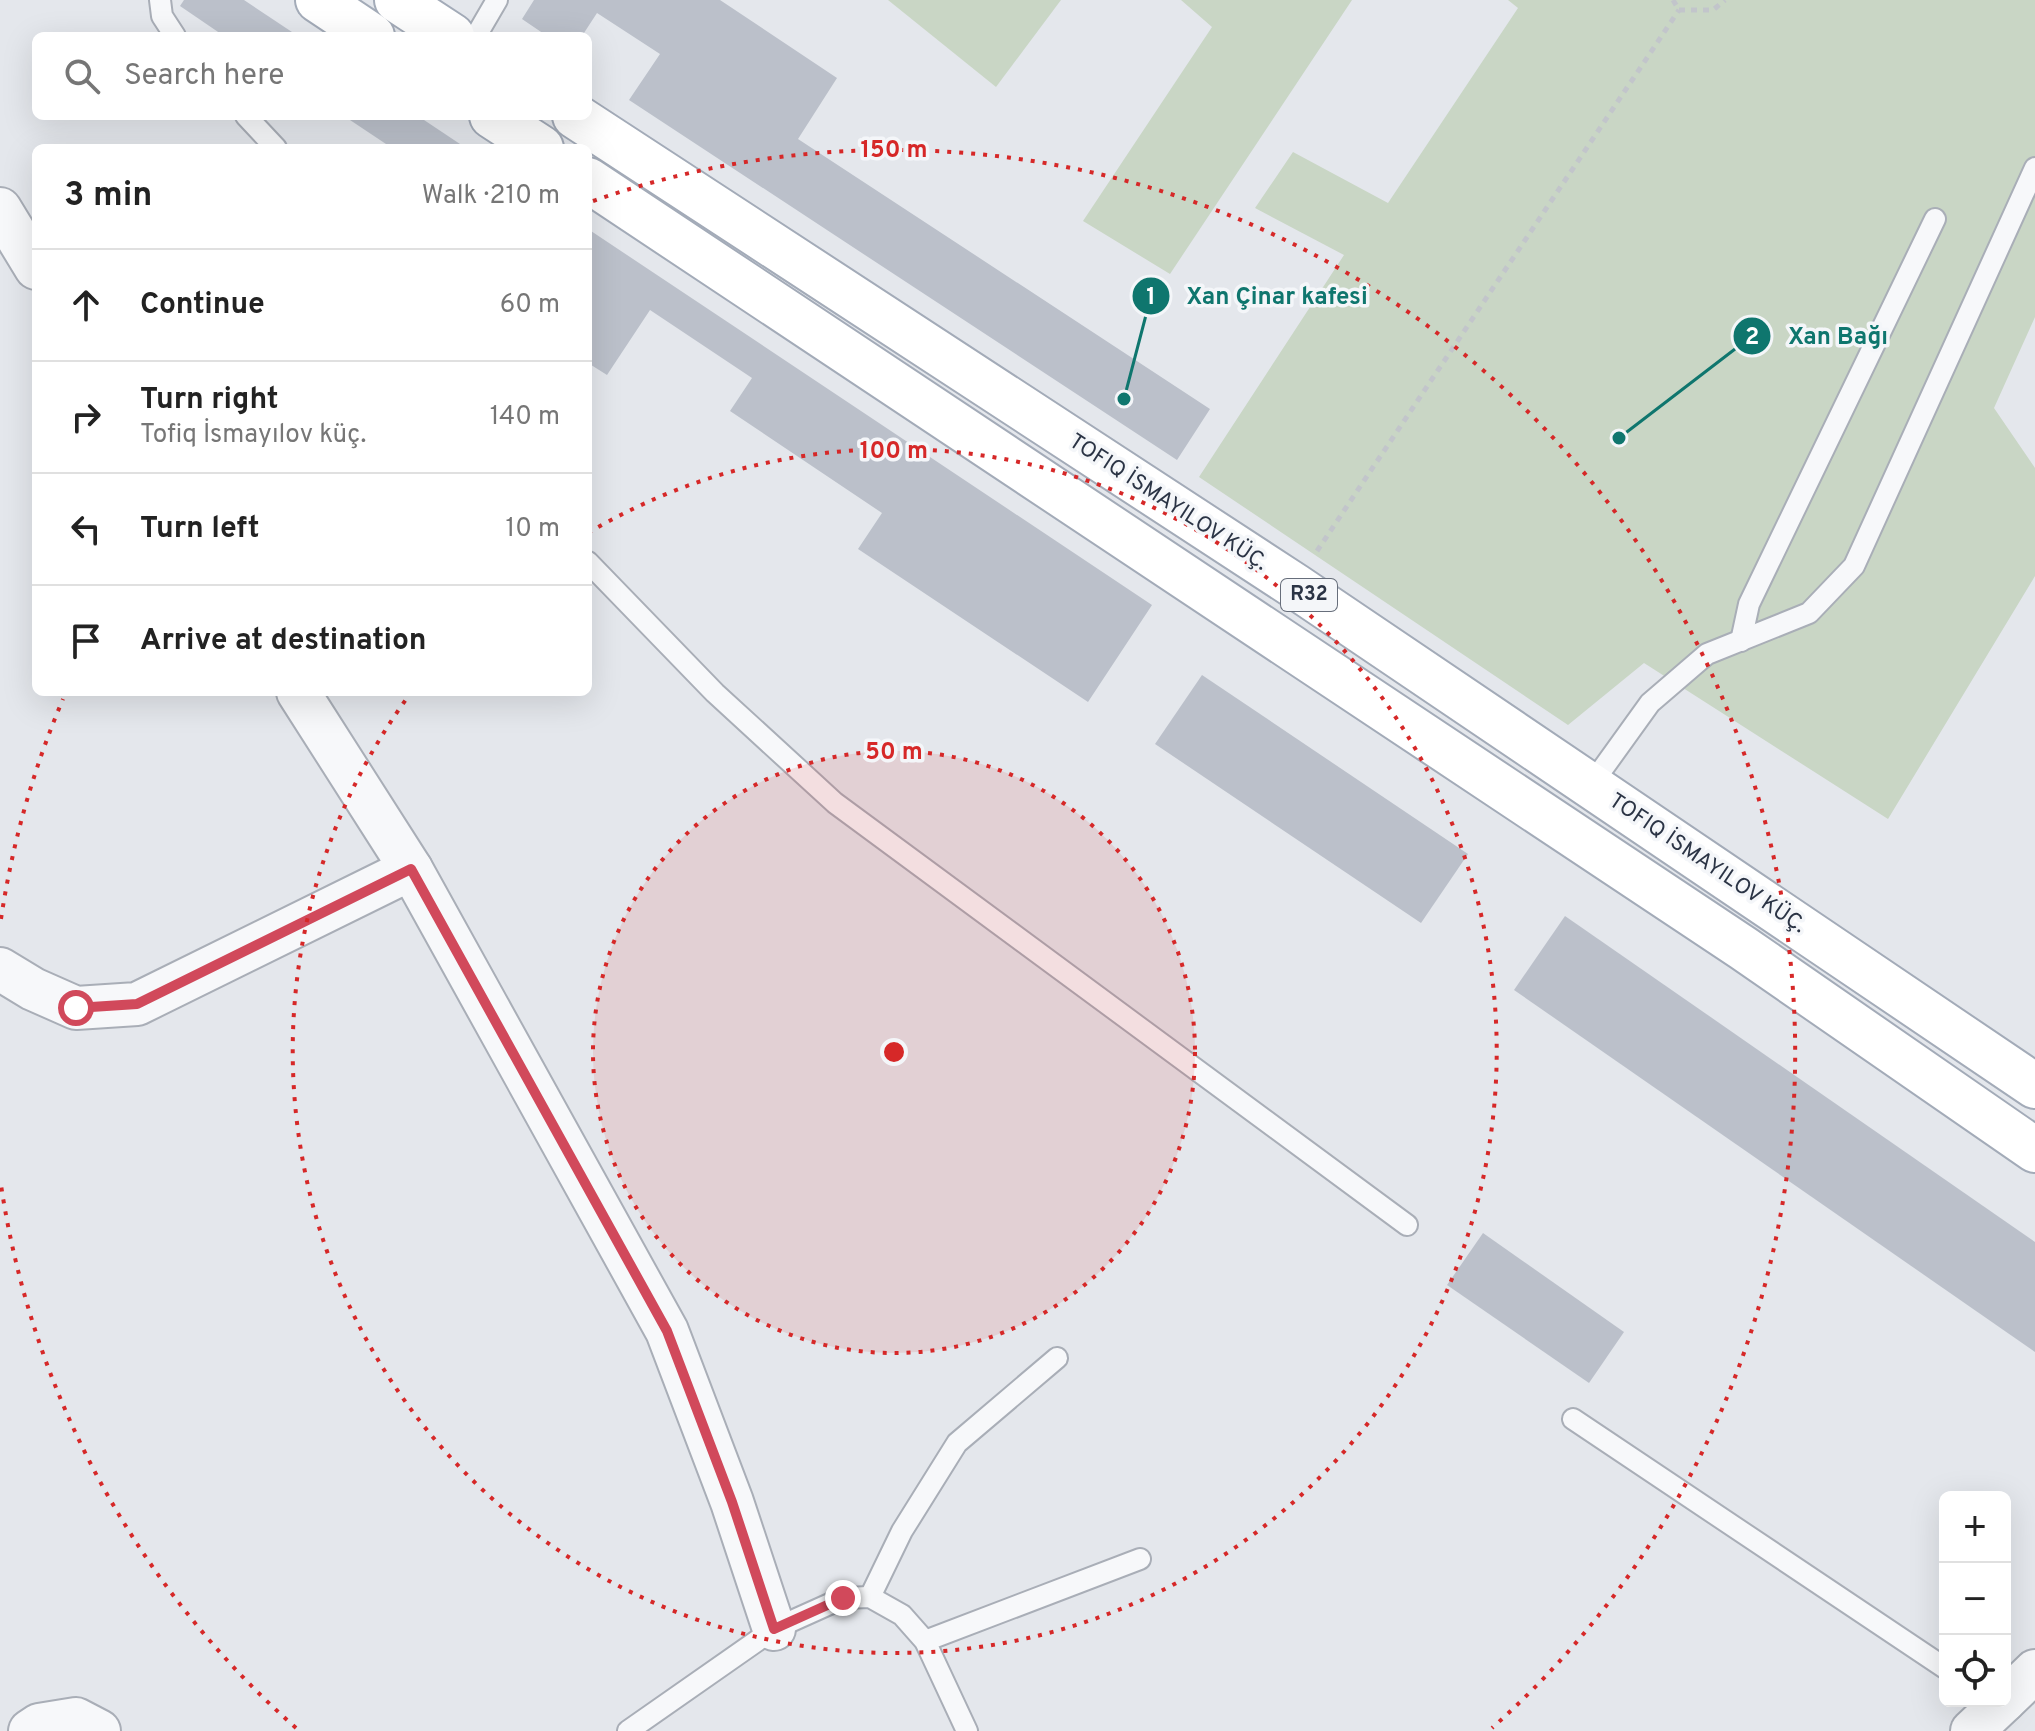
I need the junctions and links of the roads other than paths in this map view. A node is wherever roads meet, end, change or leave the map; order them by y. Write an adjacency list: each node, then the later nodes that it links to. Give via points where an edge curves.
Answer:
1 (160, 0): 5 (lane)
2 (318, 0): 6 (main road)
3 (397, 0): 7 (main road)
4 (497, 0): 8 (lane)
5 (172, 32)
6 (366, 32)
7 (446, 32)
8 (478, 32)
9 (250, 120): 12 (lane)
10 (498, 120): 13 (main road)
11 (581, 120): 22 (main road, R32)
12 (272, 144)
13 (535, 144)
14 (2035, 168): 20 (lane, via 1854,566 1809,613)
15 (592, 183): 26 (main road, R32, via 1743,948)
16 (0, 209): 18 (street)
17 (1935, 219): 20 (lane, via 1749,604)
18 (32, 261)
19 (592, 566): 27 (lane, via 715,693 835,803)
20 (1741, 641): 22 (lane, via 1707,654 1650,703)
21 (301, 696): 23 (street)
22 (1591, 785): 25 (main road, R32)
23 (411, 869): 24 (street, via 137,1004 76,1008); 32 (street, via 667,1331)
24 (0, 969)
25 (2035, 1086)
26 (2035, 1150)
27 (1407, 1225)
28 (1057, 1358): 31 (lane, via 957,1443 902,1531)
29 (1573, 1419): 34 (lane)
30 (1140, 1559): 33 (lane)
31 (870, 1597): 32 (lane, via 843,1598); 33 (lane, via 902,1615)
32 (774, 1629): 39 (lane)
33 (925, 1641): 40 (lane)
34 (1939, 1664)
35 (2035, 1671): 36 (street)
36 (2011, 1693)
37 (30, 1731): 38 (street, via 76,1719)
38 (99, 1731)
39 (628, 1731)
40 (967, 1731)

